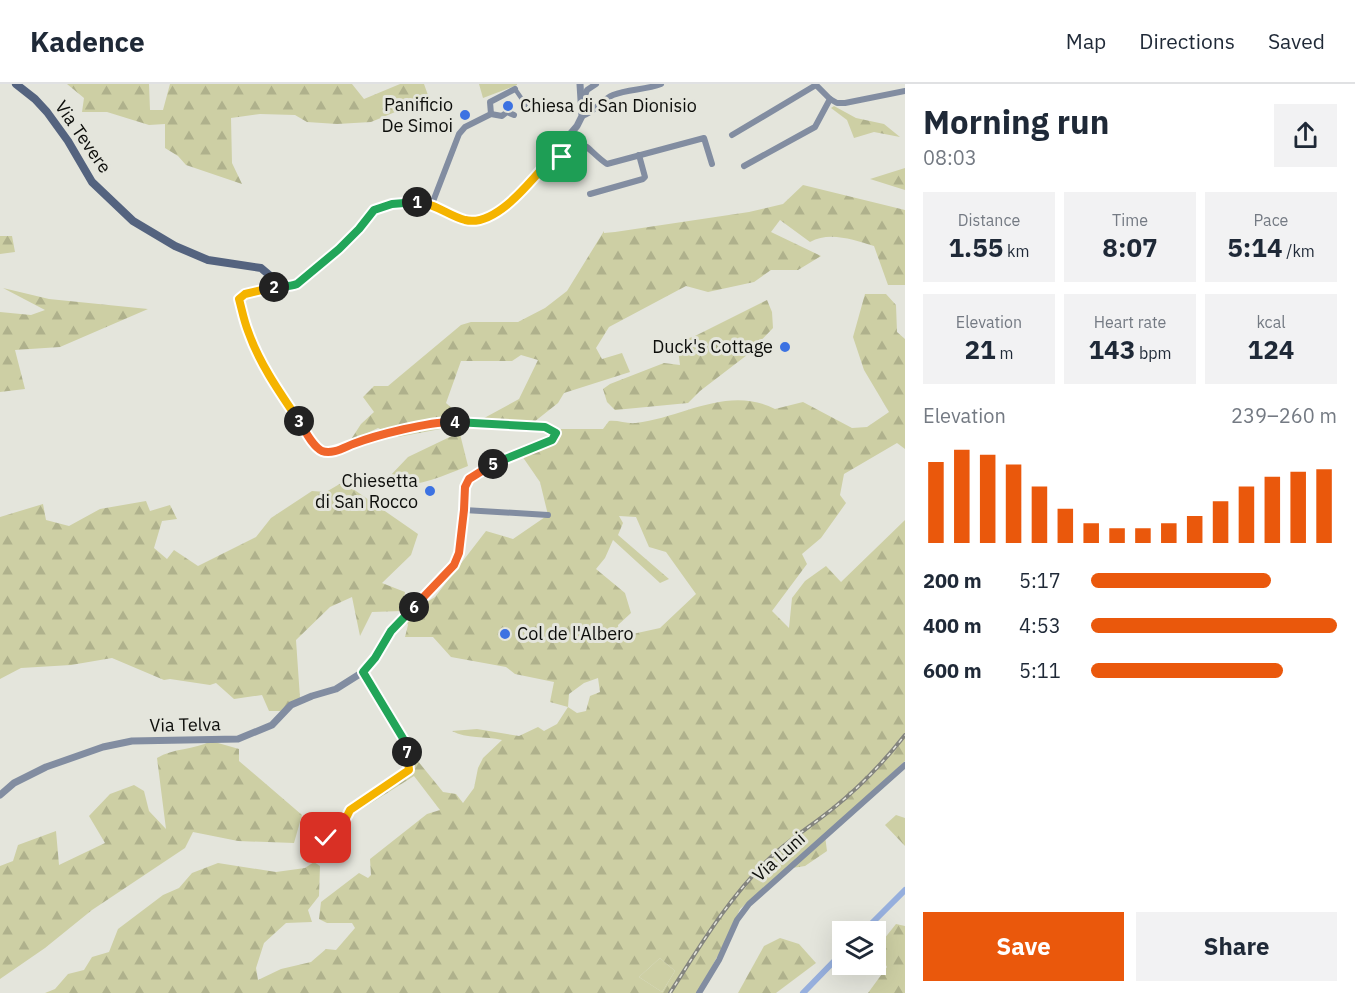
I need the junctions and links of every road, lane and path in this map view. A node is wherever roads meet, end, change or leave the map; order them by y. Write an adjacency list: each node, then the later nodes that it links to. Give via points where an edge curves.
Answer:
1 (16, 84): 20 (main road, Via Tevere, via 47,112 92,182 134,221 175,246 208,260 261,268)
2 (580, 84): 10 (street)
3 (596, 84): 10 (street, via 587,90)
4 (661, 84): 10 (street, via 614,94 589,115)
5 (815, 85): 8 (street); 13 (street)
6 (515, 89): 9 (street); 11 (street, via 490,102)
7 (905, 91): 8 (street, via 845,103)
8 (830, 99): 17 (street, via 815,127)
9 (526, 105)
10 (581, 113): 15 (street, via 577,126)
11 (491, 114): 12 (street); 19 (street, via 459,134)
12 (514, 114)
13 (732, 135)
14 (639, 155): 15 (street, via 607,164 587,145 578,143 562,157); 16 (street, via 704,138); 18 (street, via 643,180)
15 (553, 156): 19 (street, via 496,214 482,220 466,220)
16 (712, 164)
17 (744, 166)
18 (590, 194)
19 (432, 204): 20 (street, via 392,204 374,210 346,243 304,278 291,286)
20 (281, 285): 21 (street, Via Telva, via 239,299 249,334 277,388 323,452 451,422 545,427 556,433 552,440 498,461 469,479)
21 (464, 510): 22 (street); 23 (street, Via Telva, via 454,565 391,631)
22 (548, 515)
23 (363, 672): 25 (street, Via Telva, via 336,688 291,705 272,725 238,739 132,741 103,747 46,767); 26 (street, via 404,740 409,770 350,810 344,822 326,838)
24 (905, 765): 27 (street, Via Luni, via 749,904)
25 (0, 795)
26 (315, 841)
27 (699, 993)

